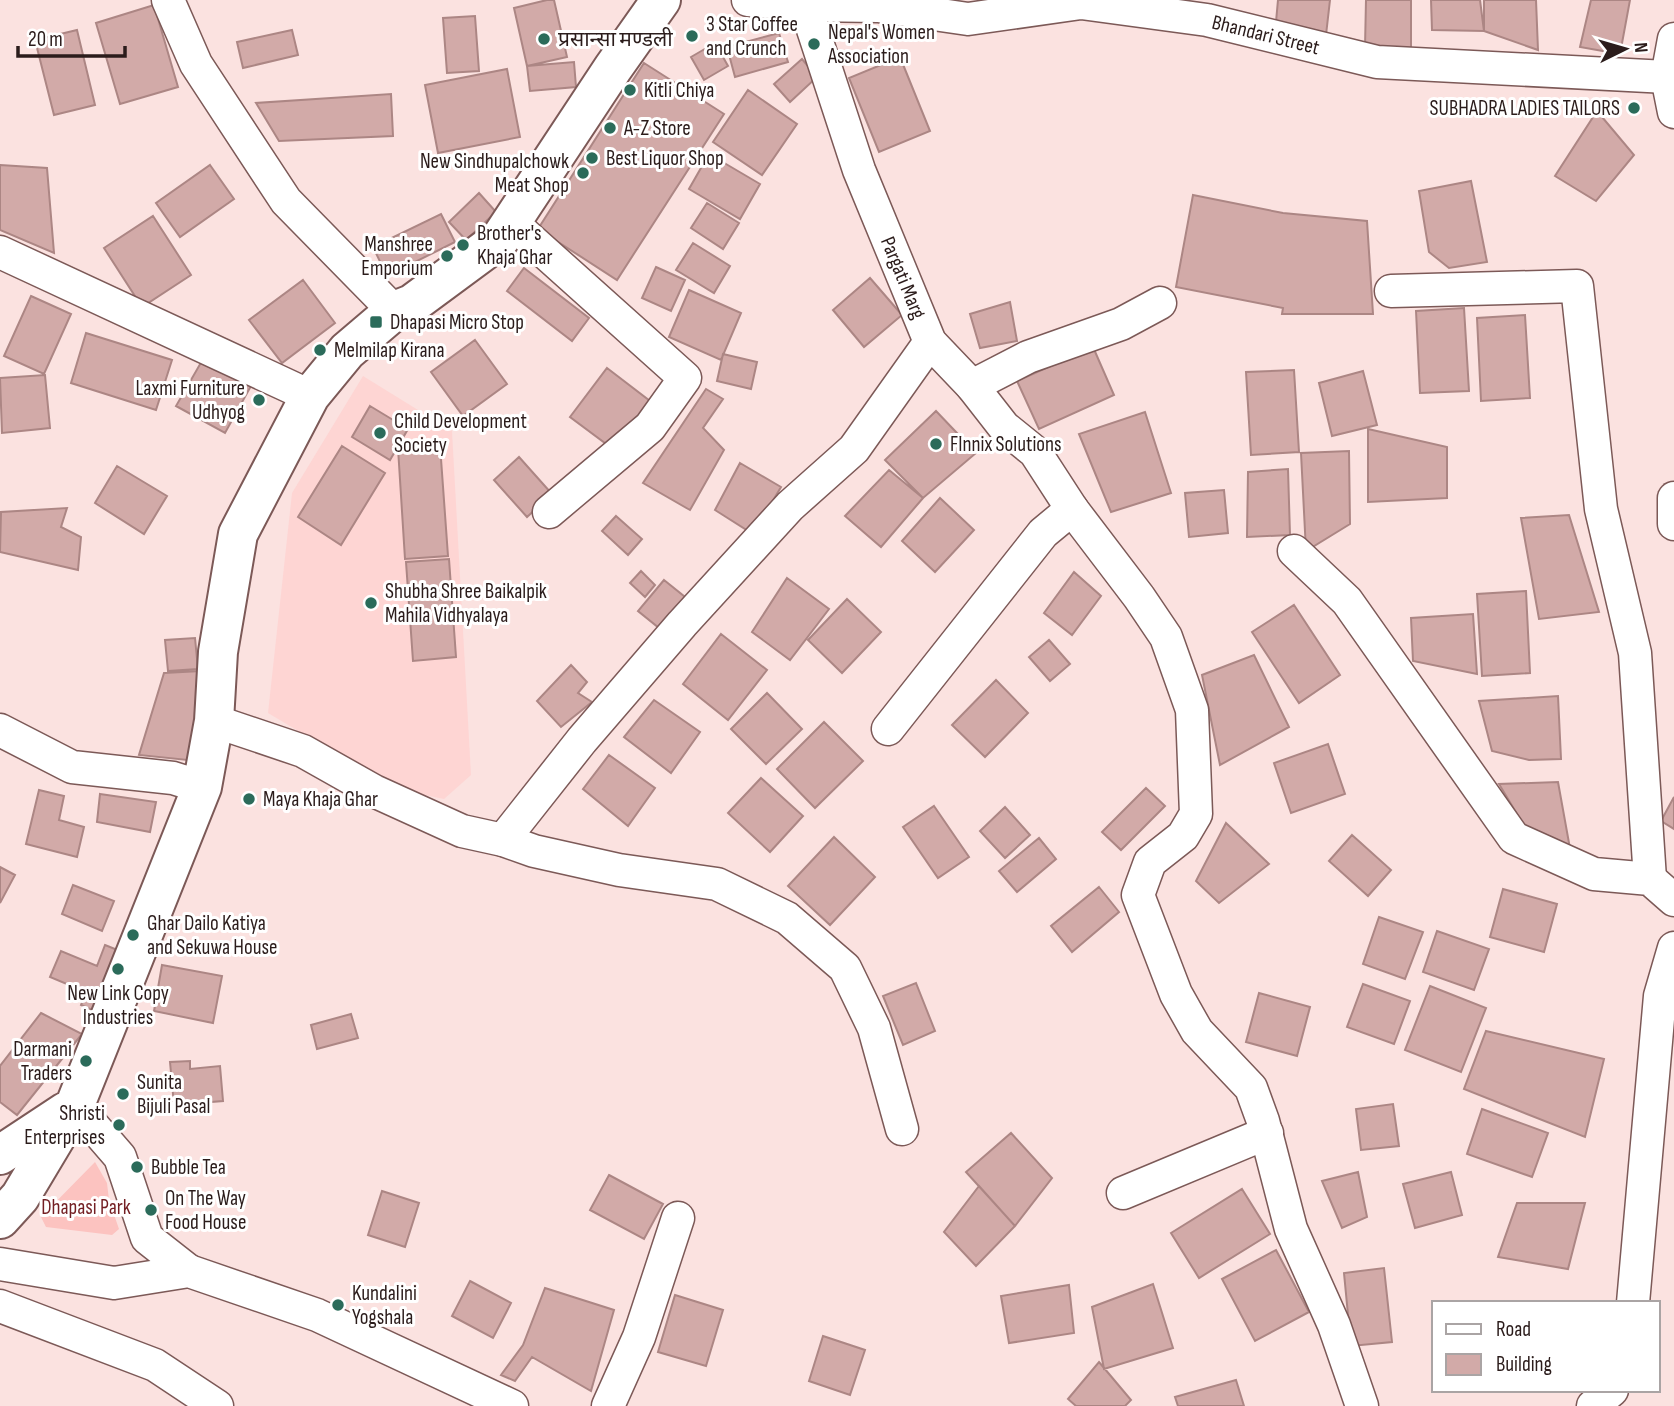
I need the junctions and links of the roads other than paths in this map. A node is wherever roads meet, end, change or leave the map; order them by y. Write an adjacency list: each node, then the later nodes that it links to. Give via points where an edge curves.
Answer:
1 (168, 0): 12 (street, via 197,64 286,201)
2 (661, 0): 8 (street)
3 (748, 0): 4 (street, Bhandari Street)
4 (805, 5): 6 (street, Bhandari Street, via 877,6 968,19 1081,3 1207,20 1377,62); 13 (street, Pargati Marg, via 859,170)
5 (1674, 39): 6 (street)
6 (1667, 77): 7 (street)
7 (1674, 112)
8 (511, 222): 12 (street, via 500,239 412,304); 18 (street, via 685,378 650,427)
9 (0, 252): 15 (street)
10 (1391, 291): 26 (street, via 1577,286 1601,509 1634,653)
11 (1160, 303): 14 (street, via 1121,324 1028,357)
12 (394, 311): 15 (street, via 347,351)
13 (930, 342): 14 (street, Pargati Marg); 25 (street, via 854,449 790,506 682,624)
14 (972, 386): 17 (street, Pargati Marg, via 1004,427 1035,452)
15 (310, 396): 21 (street, via 238,534 218,652)
16 (1674, 498): 19 (street)
17 (1072, 509): 22 (street, via 1043,533); 32 (street, Pargati Marg, via 1166,637 1192,710 1196,814 1183,836 1150,862 1138,895 1176,993 1197,1031 1251,1088)
18 (548, 512)
19 (1674, 524)
20 (1294, 551): 26 (street, via 1347,601 1514,838 1594,874)
21 (214, 721): 24 (street); 25 (street, via 303,751 374,791 462,831)
22 (888, 729)
23 (0, 730): 24 (street, via 72,767 173,778)
24 (202, 787): 29 (street)
25 (503, 840): 31 (street, via 619,870 717,884 787,918 845,968 874,1028)
26 (1650, 879): 27 (street)
27 (1674, 900)
28 (1674, 948): 30 (street, via 1660,996)
29 (75, 1105): 33 (street); 36 (street, via 20,1197); 38 (street, via 120,1157 147,1238)
30 (1661, 1115): 39 (street)
31 (902, 1129)
32 (1267, 1133): 34 (street); 45 (street, Pargati Marg, via 1291,1229 1334,1325)
33 (0, 1155)
34 (1123, 1193)
35 (678, 1218): 44 (street, via 639,1337)
36 (0, 1219)
37 (0, 1264): 38 (street, via 114,1283)
38 (189, 1271): 43 (street, via 317,1315)
39 (1633, 1301)
40 (0, 1306): 42 (street, via 155,1365)
41 (1610, 1392): 46 (street)
42 (217, 1406)
43 (512, 1406)
44 (608, 1406)
45 (1362, 1406)
46 (1593, 1406)

